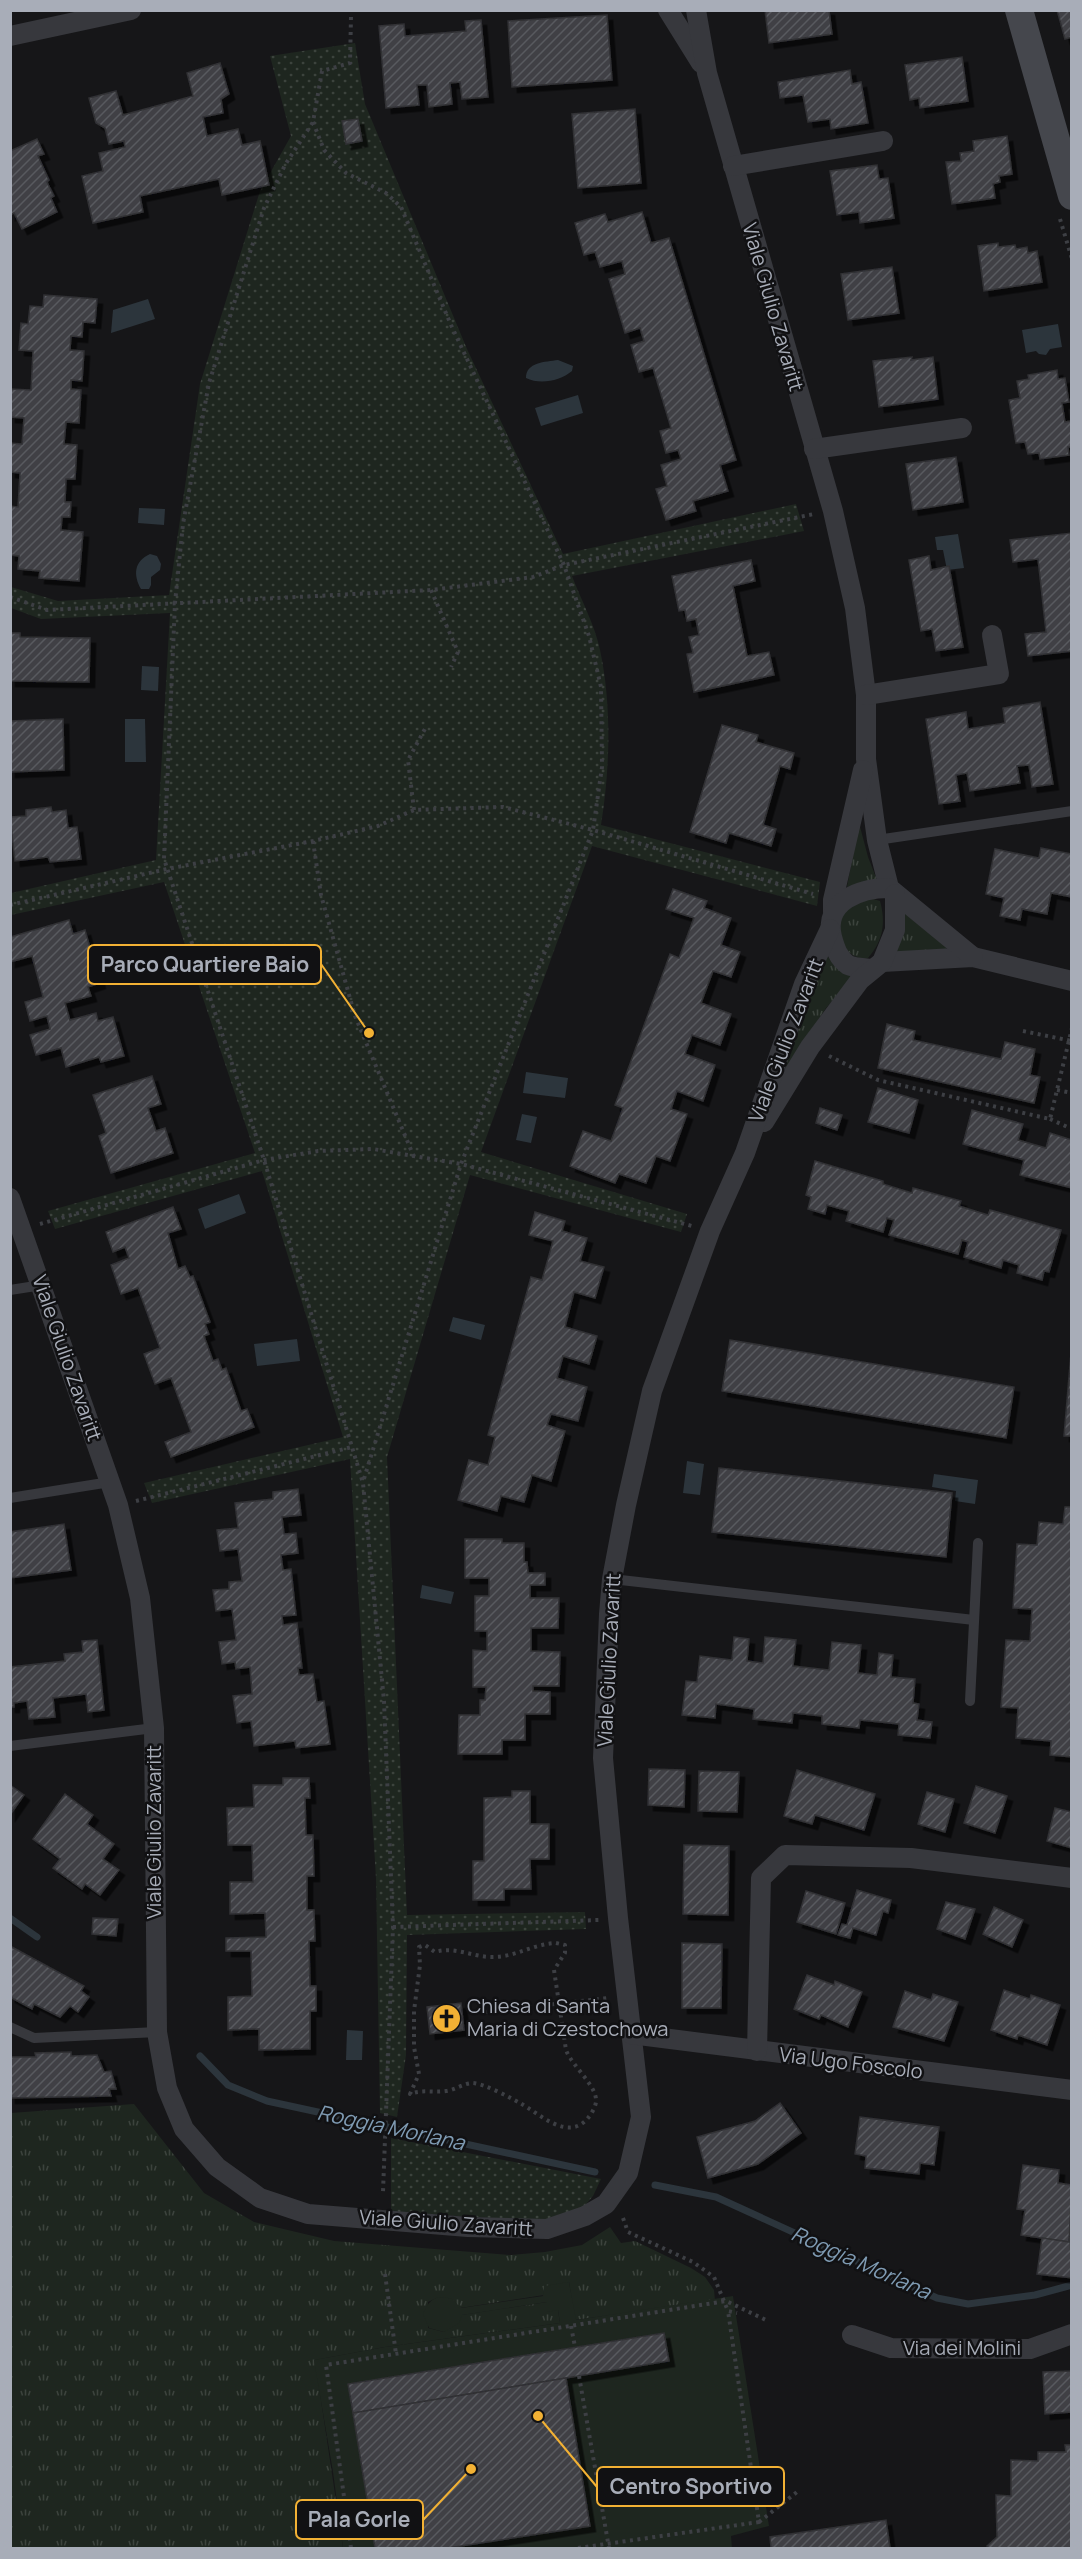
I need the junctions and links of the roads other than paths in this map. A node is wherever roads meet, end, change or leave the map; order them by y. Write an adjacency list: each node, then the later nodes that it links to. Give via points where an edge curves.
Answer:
1 (131, 10): 5 (street)
2 (668, 10): 6 (street, Viale Giulio Zavaritt)
3 (696, 10): 6 (street, Viale Giulio Zavaritt)
4 (1019, 10): 9 (street)
5 (10, 36)
6 (707, 73): 8 (street, Viale Giulio Zavaritt)
7 (883, 141): 8 (street)
8 (733, 166): 11 (street, Viale Giulio Zavaritt)
9 (1071, 196)
10 (962, 429): 11 (street)
11 (814, 448): 13 (street, Viale Giulio Zavaritt, via 855,608)
12 (992, 635): 13 (street, via 999,674)
13 (866, 695): 14 (street, Viale Giulio Zavaritt)
14 (866, 759): 16 (street, Viale Giulio Zavaritt); 18 (street, Viale Giulio Zavaritt)
15 (1071, 811): 16 (lane)
16 (877, 840): 17 (street, Viale Giulio Zavaritt)
17 (892, 891): 18 (street, via 870,888 846,897); 19 (street); 20 (street, via 895,930)
18 (832, 914): 20 (street, via 836,951 849,966); 22 (street, Viale Giulio Zavaritt)
19 (973, 957): 20 (street); 21 (street)
20 (877, 965): 22 (street, Viale Giulio Zavaritt, via 860,980 810,1047)
21 (1071, 981)
22 (745, 1153): 29 (street, Viale Giulio Zavaritt, via 710,1231 652,1391)
23 (10, 1198): 24 (street, Viale Giulio Zavaritt)
24 (42, 1285): 25 (lane); 26 (street, Viale Giulio Zavaritt)
25 (10, 1290)
26 (110, 1482): 27 (lane); 32 (street, Viale Giulio Zavaritt, via 140,1598)
27 (10, 1498)
28 (978, 1543): 30 (lane)
29 (612, 1579): 30 (lane); 37 (street, Viale Giulio Zavaritt, via 603,1758)
30 (974, 1620): 31 (lane)
31 (970, 1701)
32 (154, 1728): 33 (lane); 36 (street, Viale Giulio Zavaritt)
33 (10, 1746)
34 (1071, 1878): 38 (street, via 911,1858 785,1855 761,1878)
35 (10, 2026): 36 (lane, via 34,2038)
36 (157, 2032): 37 (street, Viale Giulio Zavaritt, via 167,2088 184,2129 217,2167 260,2198 308,2214 547,2229 606,2205 628,2173 641,2117)
37 (631, 2034): 38 (street, Via Ugo Foscolo)
38 (757, 2052): 39 (street, Via Ugo Foscolo)
39 (1071, 2090)
40 (1071, 2334): 41 (street, Via dei Molini, via 1030,2349 891,2348)
41 (852, 2335)

